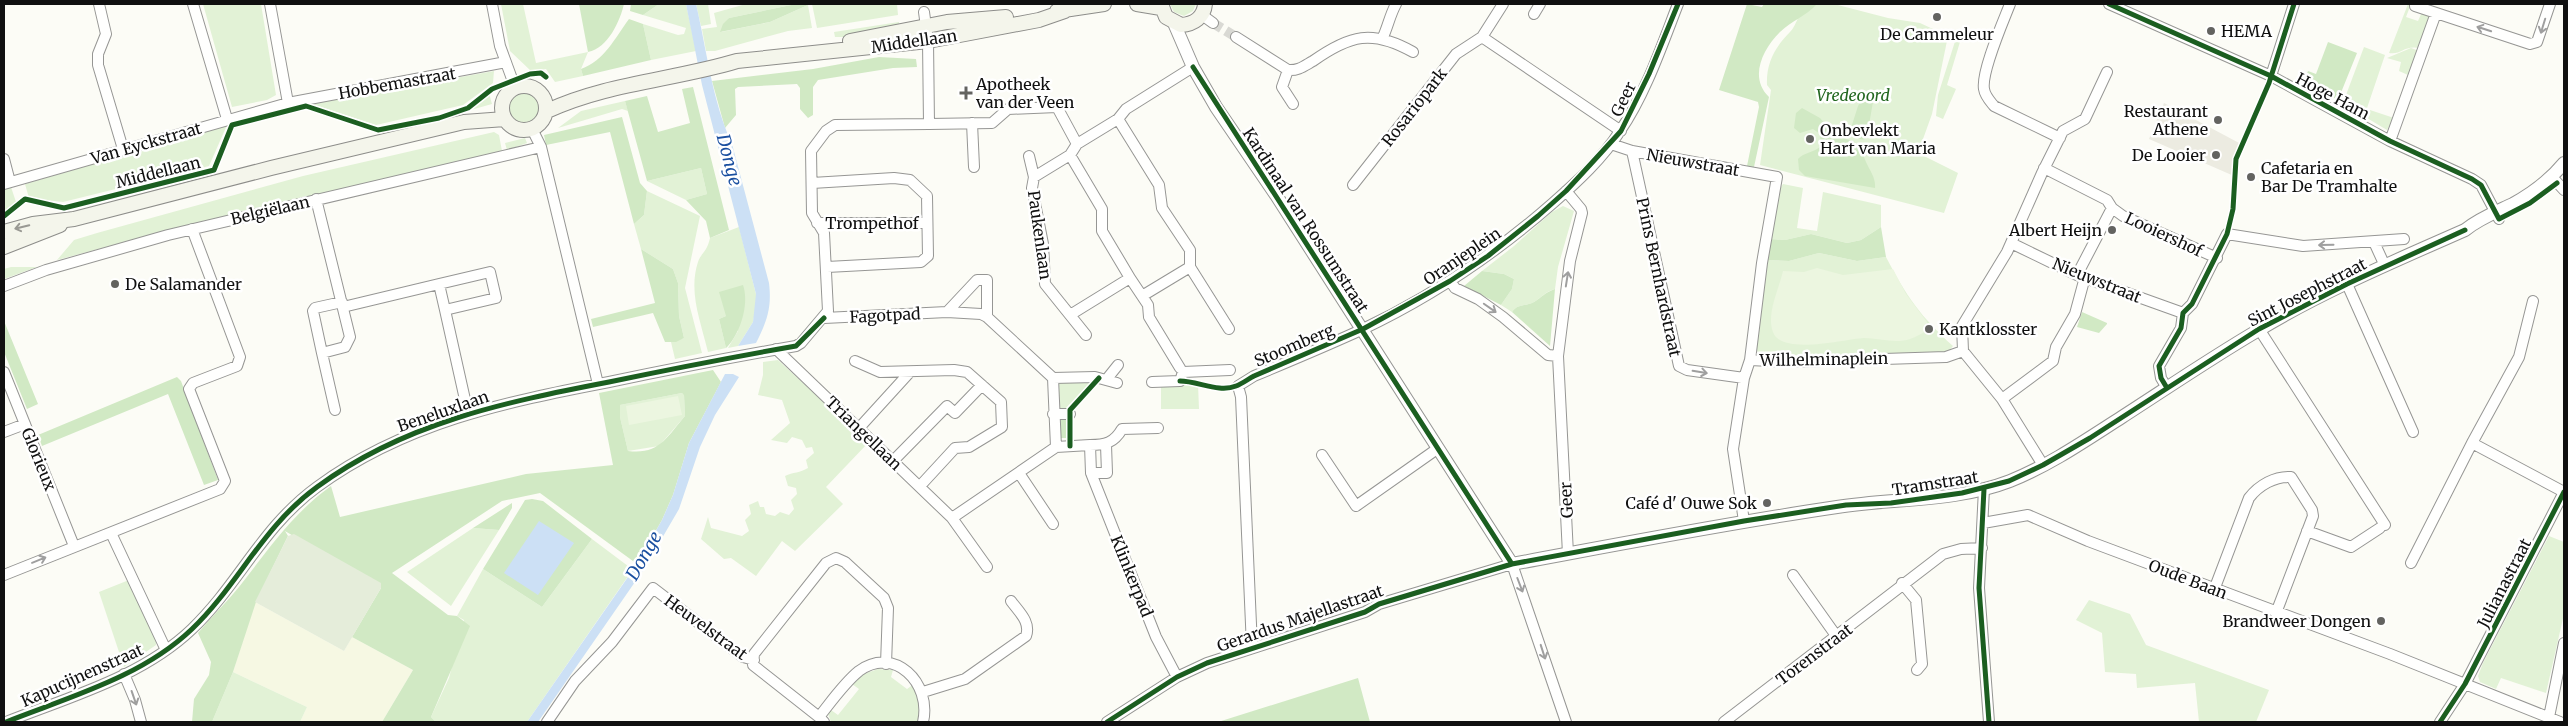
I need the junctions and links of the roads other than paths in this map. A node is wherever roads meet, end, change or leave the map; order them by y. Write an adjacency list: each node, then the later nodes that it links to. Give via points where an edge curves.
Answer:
1 (100, 4): 56 (street, via 106,34 98,54 98,65)
2 (193, 4): 43 (street)
3 (272, 4): 39 (street)
4 (492, 4): 31 (street)
5 (1104, 4): 17 (main road, Middellaan)
6 (1137, 4): 16 (main road)
7 (1396, 4): 26 (street)
8 (1503, 4): 25 (street, Rosariopark)
9 (1540, 4): 20 (street)
10 (1678, 4): 50 (street, Geer)
11 (2010, 4): 51 (street, via 1985,78 1987,97 1994,106)
12 (2109, 4): 35 (street, Hoge Ham)
13 (2294, 4): 35 (street)
14 (2550, 4): 18 (street, one-way to 18, via 2540,36 2537,42 2530,44)
15 (2415, 5): 18 (street)
16 (1161, 6): 22 (main road, via 1166,17)
17 (1065, 11): 21 (main road, Middellaan); 27 (main road, Middellaan, via 1039,20)
18 (2436, 13): 52 (street)
19 (1207, 14): 23 (main road)
20 (1534, 14)
21 (925, 18): 27 (street); 30 (main road, Middellaan)
22 (1174, 23): 23 (main road); 28 (street, Kardinaal van Rossumstraat)
23 (1189, 24): 28 (street)
24 (1236, 37): 33 (street)
25 (1482, 37): 50 (street); 69 (street, Rosariopark, via 1456,54)
26 (1383, 38): 29 (street); 33 (street, via 1351,39 1295,71)
27 (928, 41): 30 (main road, Middellaan); 47 (street)
28 (1185, 47): 32 (street, Kardinaal van Rossumstraat)
29 (1414, 52)
30 (761, 58): 37 (main road, Middellaan)
31 (506, 62): 36 (street); 39 (street, Hobbemastraat)
32 (1193, 67): 45 (street, Paukenlaan, via 1126,109); 103 (street, Kardinaal van Rossumstraat)
33 (1288, 70): 40 (street, via 1282,87)
34 (2107, 72): 51 (street, via 2085,119 2063,131)
35 (2271, 76): 52 (street, Hoge Ham)
36 (515, 87): 38 (main road, via 528,86); 41 (main road)
37 (587, 94): 38 (main road, Middellaan); 42 (main road, Middellaan)
38 (544, 96): 42 (main road)
39 (288, 103): 43 (street, Van Eyckstraat)
40 (1293, 104)
41 (502, 105): 44 (main road); 46 (main road, Middellaan)
42 (546, 111): 49 (main road, via 540,124)
43 (227, 119): 56 (street, Van Eyckstraat)
44 (505, 119): 46 (main road, Middellaan); 49 (main road, via 521,130)
45 (1118, 119): 53 (street, Paukenlaan); 86 (street, via 1159,185 1162,208 1190,250)
46 (464, 122): 74 (main road, Middellaan)
47 (929, 124): 48 (street); 68 (street, via 835,126 826,131 811,151)
48 (972, 124): 53 (street, via 992,123 1008,109 1057,107); 62 (street)
49 (532, 129): 55 (street)
50 (1621, 131): 54 (street, Geer)
51 (2060, 138): 63 (street)
52 (2390, 141): 73 (street, Hoge Ham, via 2481,185)
53 (1077, 144): 58 (street, Paukenlaan)
54 (1611, 144): 57 (street, Nieuwstraat); 70 (street, Geer)
55 (541, 147): 71 (street, Belgiëlaan); 122 (street)
56 (123, 149): 67 (street, Van Eyckstraat)
57 (1632, 152): 65 (street, Nieuwstraat); 118 (street, Prins Bernhardstraat, one-way to 118, via 1679,366)
58 (1070, 155): 64 (street, Paukenlaan); 88 (street, via 1102,208 1102,231)
59 (1029, 156): 64 (street, Paukenlaan)
60 (4, 159): 67 (street)
61 (2564, 163): 66 (street, Sint Josephstraat)
62 (974, 167)
63 (2044, 168): 72 (street, Looiershof, via 2107,200); 81 (street)
64 (1034, 177): 99 (street, Paukenlaan, via 1032,188 1043,244 1045,284)
65 (1777, 177): 110 (street, Wilhelminaplein)
66 (2559, 181): 73 (street, Sint Josephstraat, via 2530,203)
67 (7, 183)
68 (812, 183): 75 (street, Trompethof, via 910,180 927,196); 76 (street, via 812,213)
69 (1353, 185)
70 (1566, 191): 89 (street, Oranjeplein, via 1510,239); 109 (street, one-way to 70, via 1570,261 1582,213)
71 (316, 199): 77 (street, Belgiëlaan); 95 (street)
72 (2112, 208): 83 (street, Looiershof); 87 (street, Looiershof)
73 (2497, 216): 85 (street, Sint Josephstraat, via 2476,220 2465,230)
74 (74, 219): 78 (main road, Middellaan, one-way to 78, via 33,224); 82 (main road, Middellaan)
75 (927, 222): 76 (street, Trompethof); 84 (street, Trompethof, via 928,256 921,262)
76 (817, 223): 84 (street, via 824,233)
77 (192, 229): 92 (street, Belgiëlaan, via 46,270); 153 (street, via 240,357 237,366 194,383 189,390 225,481 224,486)
78 (4, 232)
79 (2404, 239): 80 (street, Sint Josephstraat)
80 (2374, 242): 83 (street, Sint Josephstraat, one-way to 83, via 2303,246 2228,234); 85 (street, Sint Josephstraat)
81 (2011, 243): 87 (street, Nieuwstraat); 107 (street, via 1962,326)
82 (4, 247)
83 (2217, 258): 98 (street, via 2192,304)
84 (827, 266): 101 (street, via 828,311)
85 (2385, 266): 91 (street, Sint Josephstraat)
86 (1190, 267): 93 (street); 102 (street)
87 (2081, 276): 98 (street, Nieuwstraat); 125 (street, Looiershof, via 2076,314 2056,347 2053,361)
88 (1130, 278): 93 (street); 99 (street)
89 (1450, 282): 103 (street, Oranjeplein); 109 (street, Oranjeplein, one-way to 109, via 1503,317 1548,355)
90 (439, 284): 95 (street); 96 (street); 96 (street, via 490,272 496,298)
91 (2347, 284): 104 (street, Sint Josephstraat); 134 (street, Sint Josephstraat)
92 (4, 286)
93 (1142, 296): 113 (street, via 1150,317)
94 (2533, 301): 135 (street, via 2519,357)
95 (342, 304): 108 (street, via 349,342 345,347); 108 (street, via 313,311)
96 (445, 310): 127 (street)
97 (947, 312): 100 (street, Fagotpad); 100 (street, via 977,280 987,280); 101 (street, Fagotpad)
98 (2183, 313): 124 (street, via 2181,328 2159,366)
99 (1070, 315): 105 (street, Paukenlaan)
100 (987, 317): 117 (street)
101 (824, 318): 106 (street, Beneluxlaan, via 801,343)
102 (1229, 329)
103 (1363, 329): 139 (street, Kardinaal van Rossumstraat); 169 (street, Stoomberg, via 1238,386)
104 (2259, 329): 124 (street, Sint Josephstraat); 152 (street, Sint Josephstraat, via 2382,526 2351,547)
105 (1086, 335)
106 (776, 349): 122 (street, Beneluxlaan); 131 (street, Triangellaan)
107 (1963, 351): 110 (street, Wilhelminaplein, via 1937,357 1791,362); 125 (street)
108 (322, 353): 126 (street)
109 (1558, 356): 156 (street, Geer)
110 (1750, 360): 118 (street)
111 (855, 361): 116 (street, via 880,372)
112 (1118, 365): 119 (street)
113 (1180, 368)
114 (1230, 370): 120 (street, via 1184,372 1180,381)
115 (4, 372): 130 (street, Glorieux)
116 (910, 372): 123 (street, via 966,372); 131 (street)
117 (1052, 378): 119 (street, via 1095,377); 128 (street)
118 (1744, 378): 149 (street, via 1733,449)
119 (1106, 380): 121 (street)
120 (1152, 382)
121 (1117, 383)
122 (598, 384): 127 (street, Beneluxlaan)
123 (982, 385): 141 (street, via 955,413 947,406); 145 (street, via 1001,402 1002,427 969,447 955,448)
124 (2167, 388): 142 (street, Tramstraat)
125 (2002, 399): 142 (street)
126 (335, 410)
127 (468, 412): 166 (street, Beneluxlaan, via 394,441 316,487 276,523)
128 (1053, 414): 129 (street); 138 (street)
129 (1070, 414)
130 (24, 424): 133 (street); 154 (street, Glorieux)
131 (859, 428): 141 (street, Triangellaan)
132 (1158, 428): 136 (street, via 1122,429 1117,438)
133 (4, 432)
134 (2413, 432)
135 (2472, 443): 147 (street); 157 (street)
136 (1106, 445): 137 (street); 144 (street, via 1107,473)
137 (1090, 446): 138 (street); 144 (street, Klinkerpad)
138 (1056, 447): 143 (street)
139 (1437, 449): 140 (street, via 1356,506); 158 (street, Kardinaal van Rossumstraat)
140 (1322, 455)
141 (893, 461): 145 (street, Triangellaan)
142 (2043, 466): 146 (street, Tramstraat)
143 (1019, 473): 148 (street); 151 (street)
144 (1090, 474): 175 (street, Klinkerpad, via 1156,637)
145 (920, 486): 148 (street, Triangellaan)
146 (1984, 489): 149 (street, Tramstraat); 150 (street)
147 (2564, 492): 176 (street, Julianastraat)
148 (952, 518): 159 (street, Triangellaan)
149 (1744, 521): 156 (street, Tramstraat)
150 (1983, 523): 155 (street); 163 (street, Oude Baan, via 2028,515 2088,542)
151 (1053, 524)
152 (2307, 531): 163 (street, via 2312,510 2291,477 2278,476 2249,498); 165 (street)
153 (110, 533): 154 (street); 170 (street)
154 (74, 546): 160 (street, one-way to 154)
155 (1982, 548): 162 (street, Torenstraat, via 1943,554); 187 (street, via 1979,588)
156 (1568, 554): 158 (street, Tramstraat)
157 (2411, 563)
158 (1512, 564): 169 (street, Gerardus Majellastraat); 185 (street, Kardinaal van Rossumstraat, one-way to 185)
159 (987, 567)
160 (4, 575)
161 (1792, 575): 167 (street)
162 (1902, 583): 167 (street, Torenstraat); 173 (street, via 1916,600 1922,664)
163 (2214, 590): 165 (street, Oude Baan)
164 (1011, 601): 177 (street, via 1026,622 1026,636 965,679)
165 (2276, 613): 176 (street, Oude Baan)
166 (191, 630): 170 (street, Kapucijnenstraat)
167 (1837, 637): 186 (street, Torenstraat)
168 (2564, 643): 179 (street)
169 (1252, 647): 175 (street, Gerardus Majellastraat)
170 (166, 650): 174 (street, Kapucijnenstraat)
171 (754, 660): 172 (street, via 754,654 826,563 836,558 845,562 884,598 888,608); 178 (street, Heuvelstraat, via 753,665); 182 (street, Heuvelstraat, via 743,657 653,588 612,642 575,682)
172 (886, 664): 177 (street, via 907,671); 178 (street, via 859,671)
173 (1917, 670)
174 (124, 674): 180 (street, Kapucijnenstraat); 181 (street, one-way to 181)
175 (1177, 677): 184 (street, Gerardus Majellastraat)
176 (2464, 684): 179 (street, Oude Baan); 188 (street, Julianastraat)
177 (923, 692): 183 (street, via 926,701)
178 (822, 720)
179 (2548, 720): 189 (street, Oude Baan)
180 (6, 722)
181 (141, 722)
182 (547, 722)
183 (924, 722)
184 (1107, 722)
185 (1566, 722)
186 (1724, 722)
187 (1989, 722)
188 (2440, 722)
189 (2560, 722)

